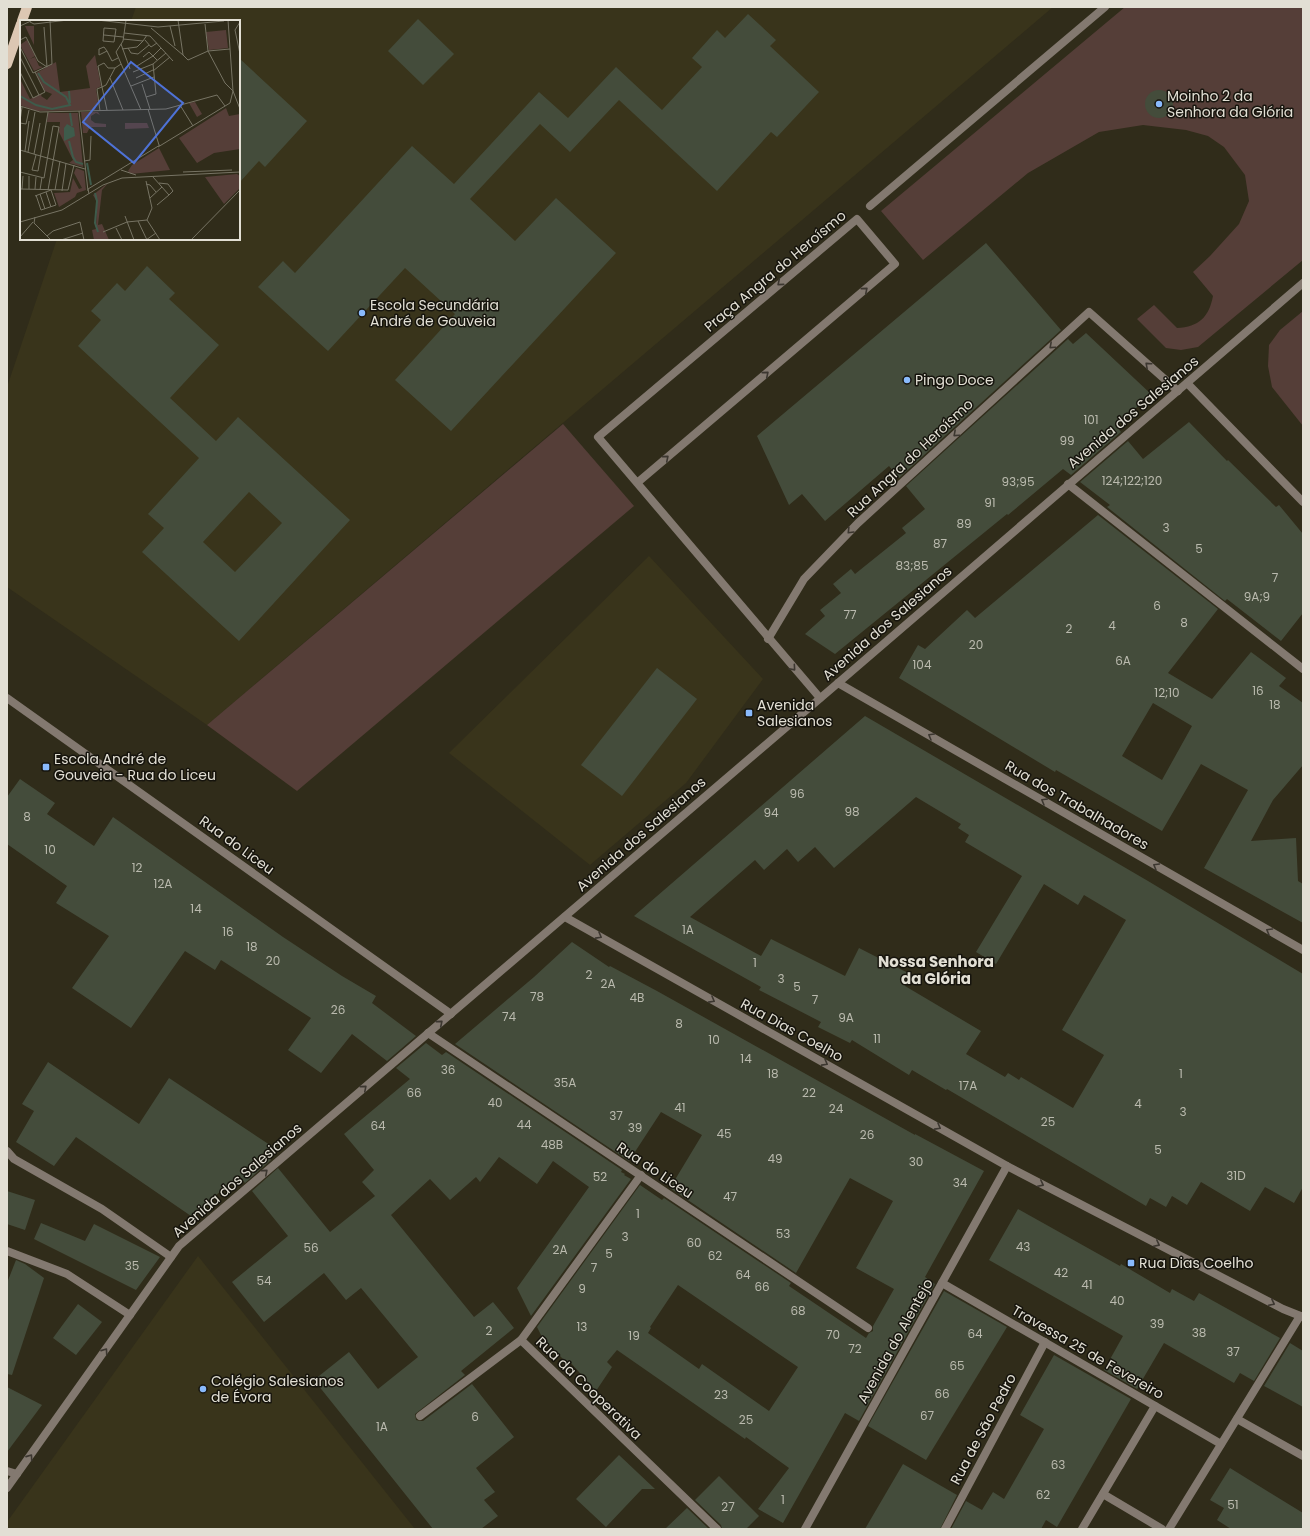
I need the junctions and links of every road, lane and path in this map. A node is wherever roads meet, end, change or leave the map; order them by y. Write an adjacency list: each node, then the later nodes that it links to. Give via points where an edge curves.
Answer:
1 (27, 7): 3 (main road)
2 (1104, 7): 7 (street)
3 (22, 20)
4 (20, 29): 5 (main road)
5 (18, 42): 6 (main road)
6 (7, 64)
7 (870, 206)
8 (1303, 283): 9 (street, Avenida dos Salesianos)
9 (1187, 383): 10 (street, Avenida dos Salesianos); 13 (street)
10 (1178, 391): 12 (street, Avenida dos Salesianos); 14 (street, Rua Angra do Heroísmo, one-way to 14, via 1089,312 858,523 804,579)
11 (636, 483): 11 (street, Praça Angra do Heroísmo, one-way to 11, via 896,264 857,219 598,437); 14 (street)
12 (1068, 484): 15 (street); 16 (street, Avenida dos Salesianos)
13 (1303, 502)
14 (768, 639): 18 (street, one-way to 18)
15 (1303, 669)
16 (838, 683): 18 (street, Avenida dos Salesianos); 20 (street, Rua dos Trabalhadores, one-way to 16)
17 (7, 698): 21 (street, Rua do Liceu)
18 (820, 698): 19 (street, Avenida dos Salesianos)
19 (565, 917): 21 (street, Avenida dos Salesianos); 24 (street, Rua Dias Coelho, one-way to 24)
20 (1303, 950)
21 (451, 1014): 22 (street, Avenida dos Salesianos, one-way to 21)
22 (428, 1033): 25 (street, Rua do Liceu); 27 (street, Avenida dos Salesianos, one-way to 22, via 179,1246)
23 (7, 1151): 27 (street, via 14,1159 102,1209)
24 (1007, 1166): 28 (street, Avenida do Alentejo); 30 (street, Rua Dias Coelho, one-way to 30, via 1282,1309)
25 (641, 1176): 31 (street, Rua do Liceu); 32 (street, Rua da Cooperativa)
26 (7, 1251): 29 (street, via 67,1274)
27 (172, 1257): 29 (street, Avenida dos Salesianos)
28 (942, 1283): 33 (street, Travessa 25 de Fevereiro); 44 (street, Avenida do Alentejo)
29 (130, 1315): 40 (street, Avenida dos Salesianos, one-way to 29)
30 (1302, 1316): 36 (street)
31 (868, 1328)
32 (521, 1340): 35 (street); 43 (street, Rua da Cooperativa)
33 (1045, 1342): 34 (street, Travessa 25 de Fevereiro); 45 (street, Rua de São Pedro)
34 (1154, 1406): 37 (street, Travessa 25 de Fevereiro); 42 (street)
35 (420, 1416)
36 (1236, 1419): 37 (street); 38 (street)
37 (1221, 1444): 48 (street)
38 (1303, 1456)
39 (7, 1471): 40 (street)
40 (17, 1474): 41 (street, Avenida dos Salesianos)
41 (7, 1488)
42 (1103, 1494): 46 (street); 47 (street)
43 (717, 1529)
44 (805, 1529)
45 (945, 1529)
46 (1082, 1529)
47 (1162, 1529)
48 (1169, 1529)

